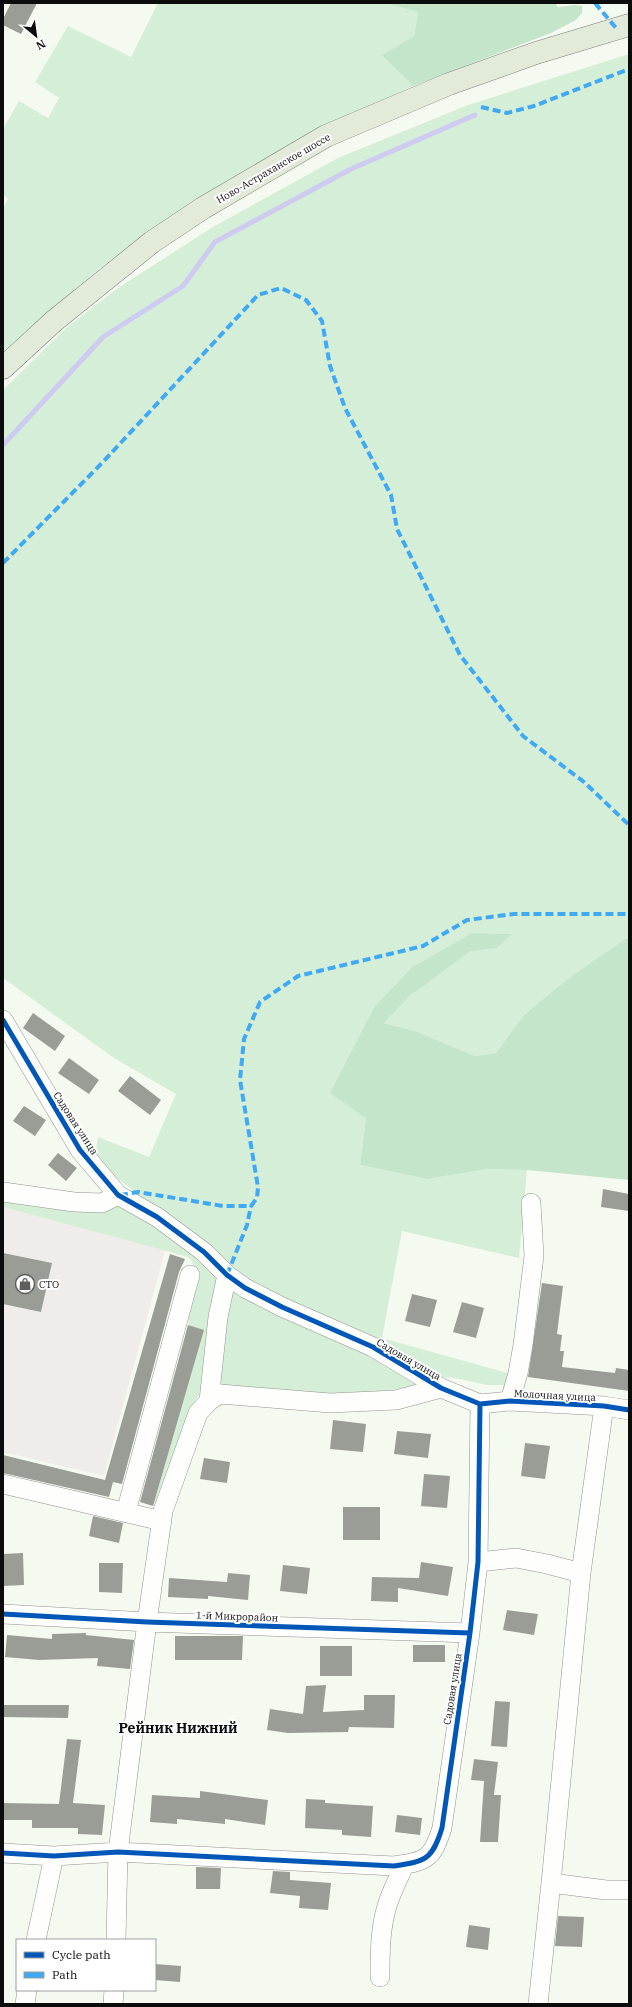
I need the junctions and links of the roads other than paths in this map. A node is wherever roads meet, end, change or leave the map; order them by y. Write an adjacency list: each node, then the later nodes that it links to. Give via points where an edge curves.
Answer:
1 (629, 25): 2 (main road, Ново-Астраханское шоссе, via 449,84 326,136 203,208 152,242 54,321)
2 (3, 368)
3 (3, 1020): 5 (street, Садовая улица, via 80,1150)
4 (3, 1192): 5 (street, via 95,1203 102,1203)
5 (118, 1195): 8 (street, Садовая улица, via 157,1217 204,1252)
6 (532, 1203): 11 (street, via 534,1256 522,1352)
7 (190, 1275): 16 (street)
8 (227, 1275): 9 (street, Садовая улица, via 282,1307 373,1348); 10 (street, via 218,1317)
9 (441, 1388): 10 (street, via 396,1400 330,1403 220,1394); 12 (street, Садовая улица)
10 (209, 1401): 17 (street, via 198,1412 163,1511)
11 (510, 1401): 12 (street, Молочная улица); 13 (street, Молочная улица)
12 (480, 1404): 18 (street, Садовая улица)
13 (604, 1406): 14 (street, Молочная улица); 19 (street)
14 (629, 1410)
15 (3, 1484): 16 (street)
16 (126, 1512): 17 (street)
17 (162, 1521): 21 (street)
18 (478, 1562): 19 (street, via 516,1558); 22 (street, Садовая улица)
19 (581, 1573): 27 (street)
20 (3, 1614): 21 (street, 1-й Микрорайон)
21 (147, 1622): 22 (street, 1-й Микрорайон); 23 (street)
22 (470, 1633): 26 (street, Садовая улица, via 442,1828 437,1844 426,1859)
23 (118, 1852): 25 (street); 26 (street); 30 (street)
24 (3, 1853): 25 (street)
25 (54, 1856): 29 (street)
26 (404, 1865): 31 (street, via 387,1904 383,1922)
27 (551, 1883): 28 (street, via 606,1890); 36 (street)
28 (629, 1890)
29 (36, 1939)
30 (116, 1939)
31 (380, 1977)
32 (27, 1991): 34 (street)
33 (114, 1991): 35 (street)
34 (25, 2004)
35 (113, 2004)
36 (538, 2004)

